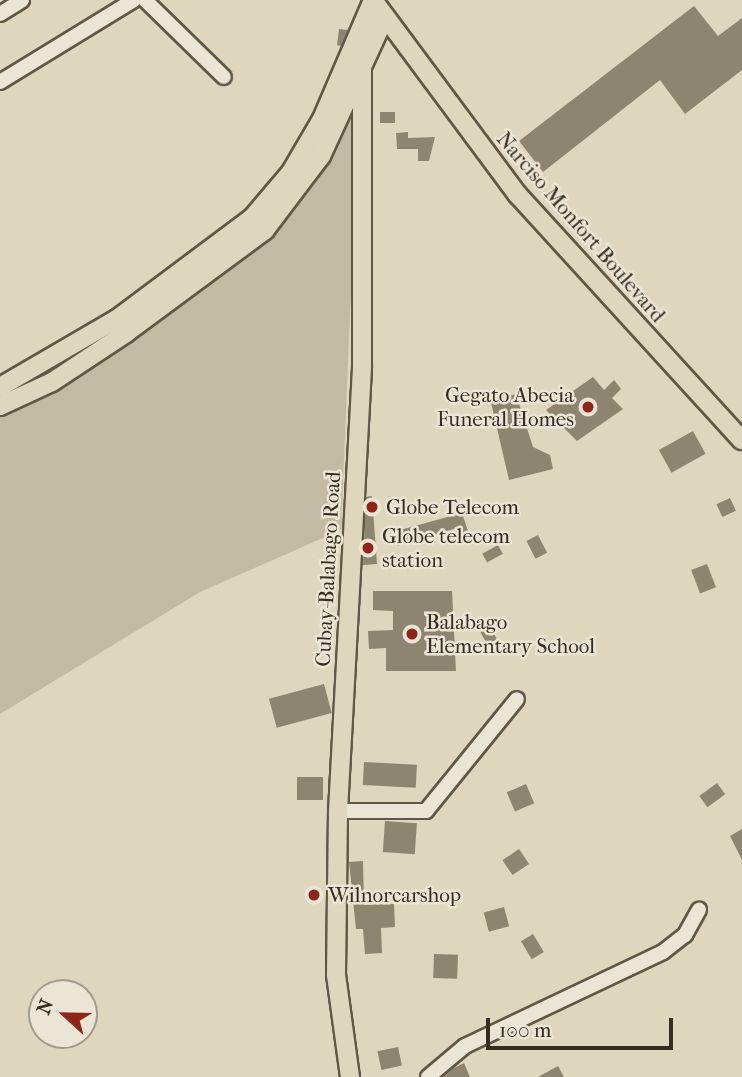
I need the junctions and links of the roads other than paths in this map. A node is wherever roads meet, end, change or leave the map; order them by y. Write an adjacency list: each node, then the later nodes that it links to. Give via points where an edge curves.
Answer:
1 (22, 0): 5 (street)
2 (134, 0): 9 (street)
3 (145, 0): 8 (street)
4 (373, 0): 6 (main road, Narciso Monfort Boulevard); 10 (main road, via 317,128 253,218 117,319)
5 (0, 14)
6 (385, 16): 7 (main road); 12 (main road, Narciso Monfort Boulevard, via 518,195)
7 (362, 63): 11 (main road, via 321,156 265,230 116,340 52,382); 14 (main road, Cubay-Balabago Road, via 362,366)
8 (224, 77)
9 (0, 82)
10 (0, 387)
11 (0, 406)
12 (742, 440)
13 (517, 699): 14 (street, via 473,745 426,811)
14 (338, 811): 16 (main road, Cubay-Balabago Road, via 336,975)
15 (699, 910): 17 (street, via 685,935 663,952 465,1046)
16 (350, 1077)
17 (428, 1077)

